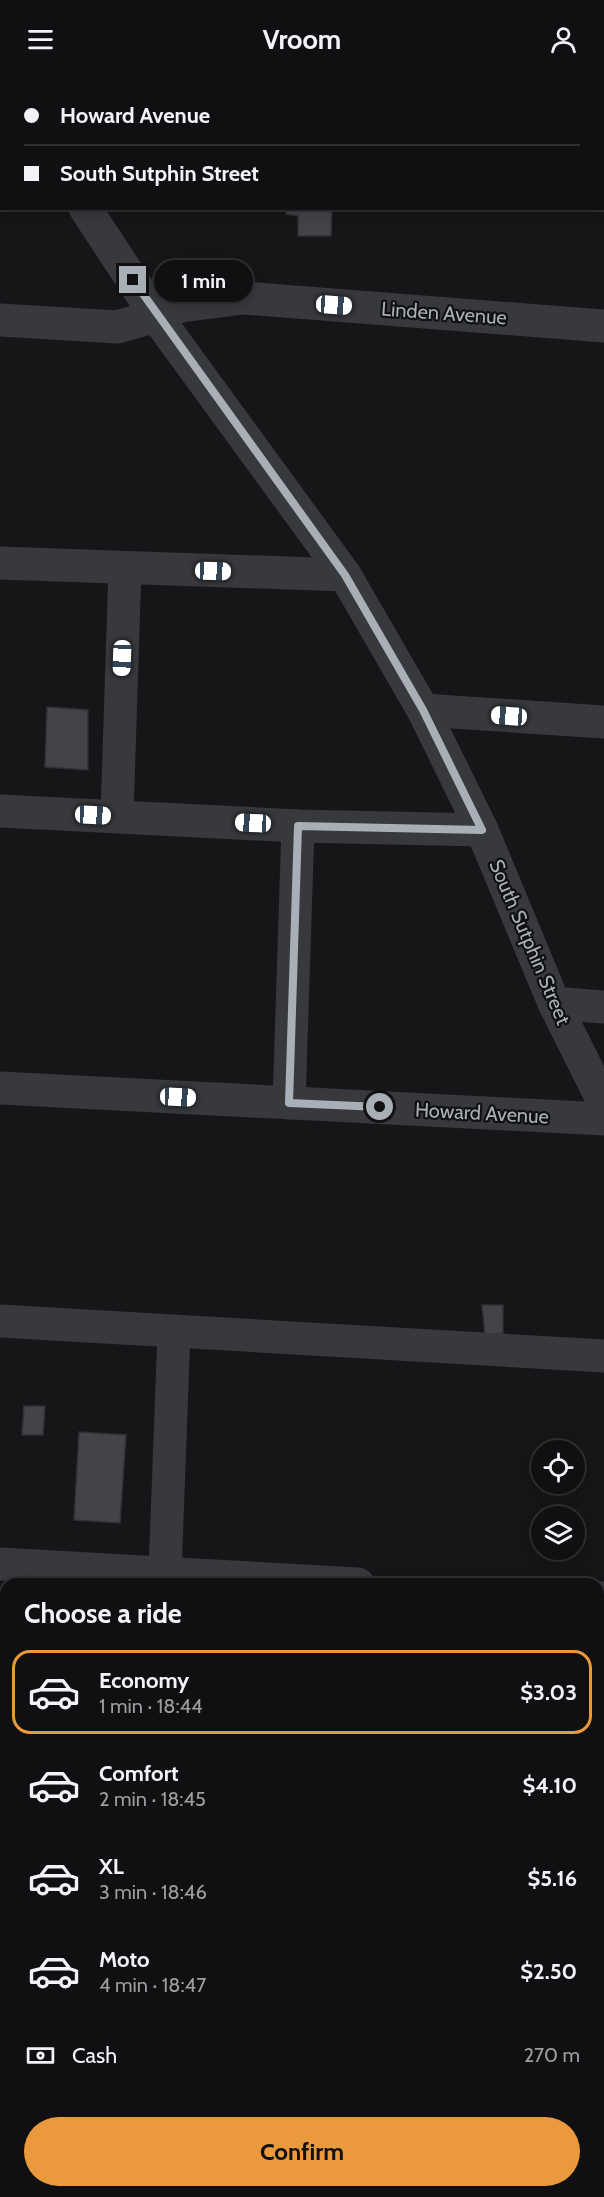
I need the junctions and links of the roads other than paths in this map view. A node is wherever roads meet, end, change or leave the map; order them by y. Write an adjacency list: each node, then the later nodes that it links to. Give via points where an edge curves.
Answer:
1 (86, 210): 2 (street, South Sutphin Street)
2 (156, 316): 3 (street, Linden Avenue, via 117,327); 4 (street, Linden Avenue, via 181,306 244,298); 7 (street, South Sutphin Street)
3 (0, 320)
4 (604, 326)
5 (0, 563): 6 (street)
6 (125, 568): 7 (street); 11 (street)
7 (345, 575): 8 (street, South Sutphin Street)
8 (423, 710): 9 (street); 13 (street, South Sutphin Street)
9 (604, 722)
10 (0, 811): 11 (street)
11 (117, 816): 12 (street)
12 (298, 826): 13 (street); 17 (street)
13 (482, 830): 14 (street, South Sutphin Street)
14 (554, 1003): 15 (street); 18 (street, South Sutphin Street)
15 (604, 1006)
16 (0, 1088): 17 (street, Howard Avenue)
17 (289, 1103): 19 (street, Howard Avenue)
18 (604, 1103)
19 (604, 1119)
20 (0, 1321): 21 (street)
21 (174, 1331): 22 (street); 24 (street)
22 (604, 1356)
23 (0, 1564): 24 (street)
24 (166, 1578)

